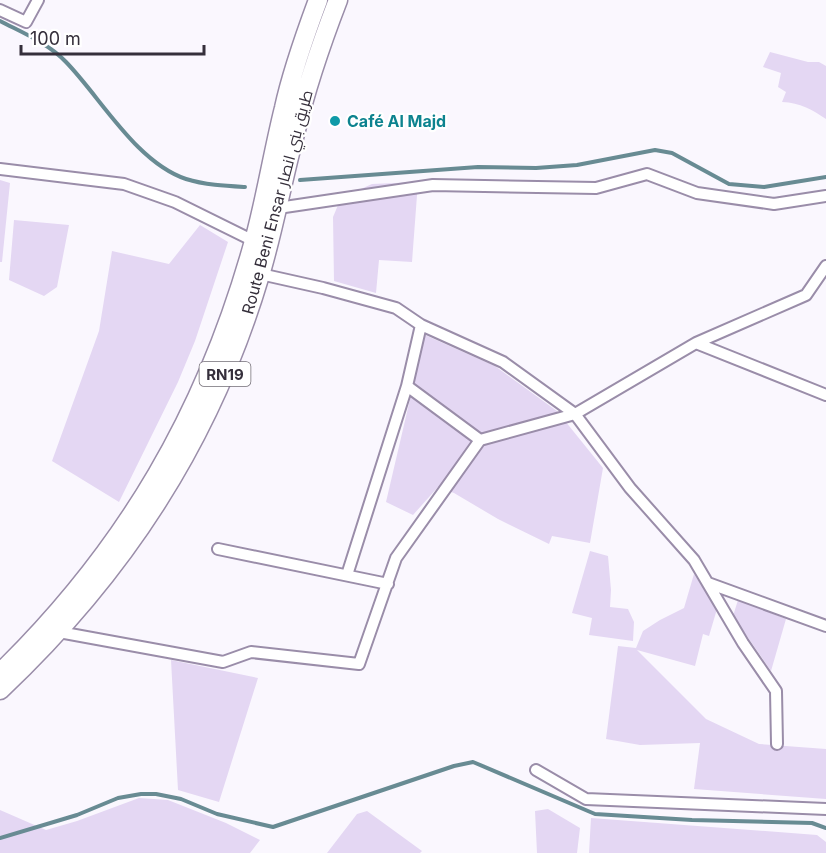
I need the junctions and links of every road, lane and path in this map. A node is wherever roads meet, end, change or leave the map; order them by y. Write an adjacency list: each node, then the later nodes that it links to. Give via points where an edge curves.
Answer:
1 (38, 0): 4 (street, via 26,22)
2 (318, 0): 8 (highway, Route Beni Ensar طريق بني انصار / RN19, via 284,106)
3 (338, 0): 7 (highway, Route Beni Ensar طريق بني انصار / RN19, via 304,101)
4 (0, 10)
5 (0, 169): 8 (street, via 123,184 175,202)
6 (826, 196): 7 (street, via 774,204 697,193 647,174 596,188 433,185)
7 (278, 208): 8 (highway, Route Beni Ensar طريق بني انصار / RN19)
8 (261, 244): 10 (highway, Route Beni Ensar طريق بني انصار / RN19)
9 (826, 266): 12 (street, via 806,295)
10 (252, 272): 11 (street, via 396,308); 22 (highway, Route Beni Ensar طريق بني انصار / RN19, via 249,311 221,383 182,462 125,552); 23 (highway, Route Beni Ensar طريق بني انصار / RN19, via 195,402 146,495 70,598)
11 (421, 325): 13 (street); 15 (street, via 503,362)
12 (696, 343): 14 (street); 15 (street)
13 (407, 386): 16 (street); 18 (street)
14 (826, 395)
15 (575, 414): 16 (street); 19 (street, via 630,488 694,560)
16 (480, 440): 20 (street, via 396,558)
17 (218, 549): 18 (street)
18 (347, 575): 20 (street)
19 (708, 583): 21 (street); 25 (street, via 776,691)
20 (388, 584): 22 (street, via 359,664 250,652 223,662)
21 (826, 626)
22 (59, 632): 24 (highway, Route Beni Ensar طريق بني انصار / RN19)
23 (0, 673)
24 (0, 690)
25 (777, 744)
26 (536, 770): 27 (street, via 586,799)
27 (826, 808)

